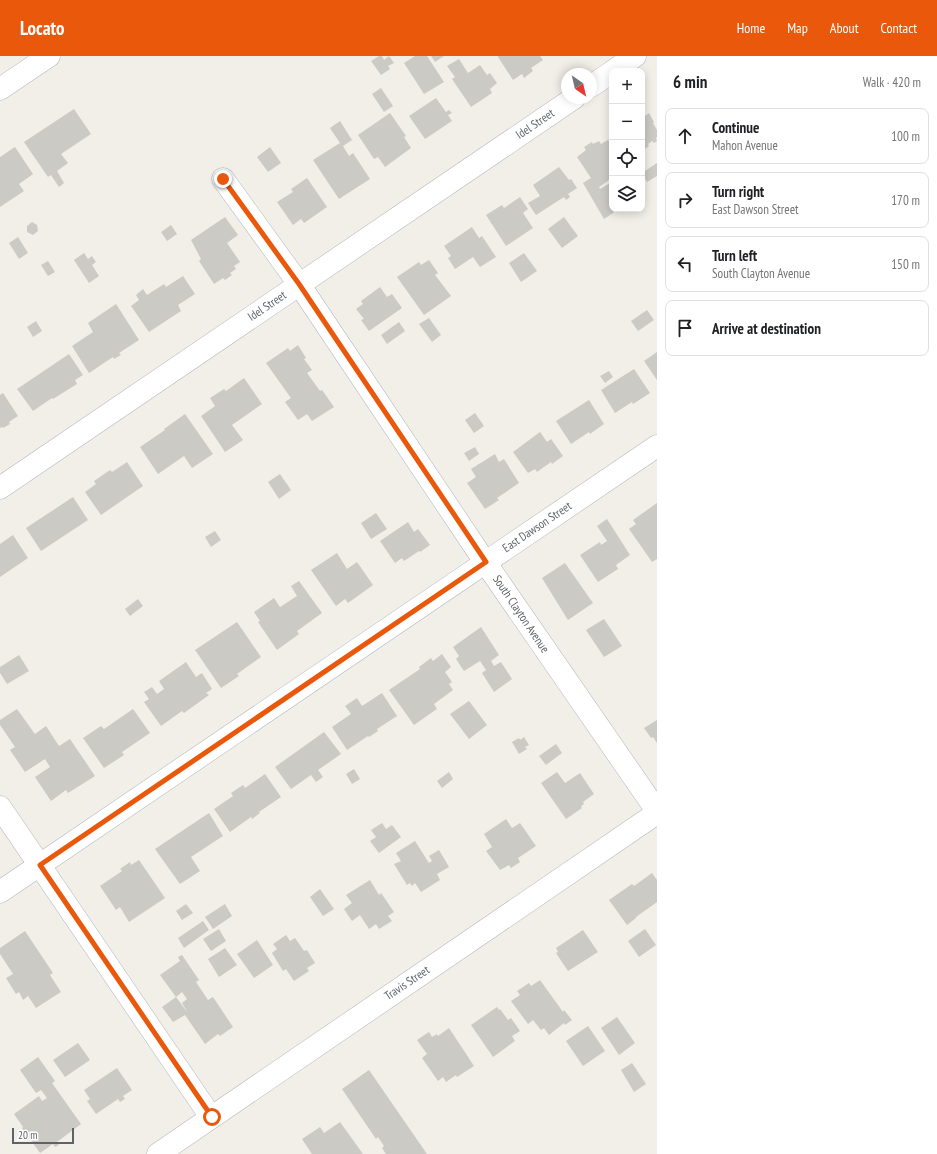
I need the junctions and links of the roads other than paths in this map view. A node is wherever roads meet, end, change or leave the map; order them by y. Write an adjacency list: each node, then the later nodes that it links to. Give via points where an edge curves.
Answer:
1 (49, 56): 6 (street)
2 (635, 56): 3 (street)
3 (617, 68)
4 (609, 74): 5 (street)
5 (597, 82)
6 (0, 89)
7 (565, 104): 9 (street, Idel Street)
8 (223, 179): 9 (street, South Clayton Avenue)
9 (299, 284): 11 (street, Idel Street); 12 (street, South Clayton Avenue)
10 (657, 446): 12 (street, East Dawson Street)
11 (0, 488)
12 (486, 562): 14 (street, South Clayton Avenue); 15 (street, East Dawson Street)
13 (0, 807): 15 (street)
14 (657, 812): 17 (street, Travis Street)
15 (40, 865): 16 (street, East Dawson Street); 17 (street)
16 (0, 892)
17 (212, 1117): 18 (street, Travis Street)
18 (158, 1154)

